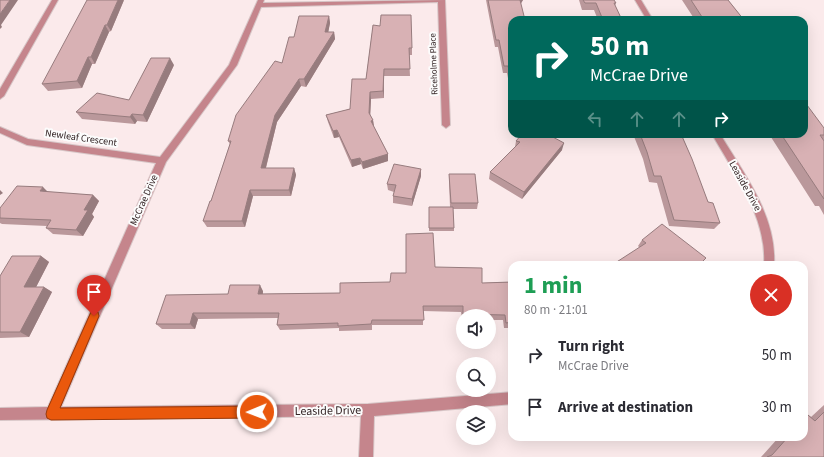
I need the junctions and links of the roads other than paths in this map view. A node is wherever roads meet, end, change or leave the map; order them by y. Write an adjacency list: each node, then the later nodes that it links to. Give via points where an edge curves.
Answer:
1 (55, 0): 6 (street)
2 (442, 0): 4 (street); 7 (street, Riceholme Place)
3 (638, 0): 5 (street)
4 (260, 3): 10 (street, McCrae Drive, via 233,65)
5 (648, 16)
6 (0, 96)
7 (446, 125)
8 (0, 130): 10 (street, Newleaf Crescent, via 27,142)
9 (718, 138): 11 (street, Leaside Drive, via 760,211 770,248)
10 (162, 161): 15 (street, McCrae Drive)
11 (769, 261)
12 (508, 398): 13 (street, Leaside Drive)
13 (368, 410): 15 (street, Leaside Drive); 16 (street)
14 (0, 414): 15 (street, Leaside Drive)
15 (51, 414)
16 (366, 457)

